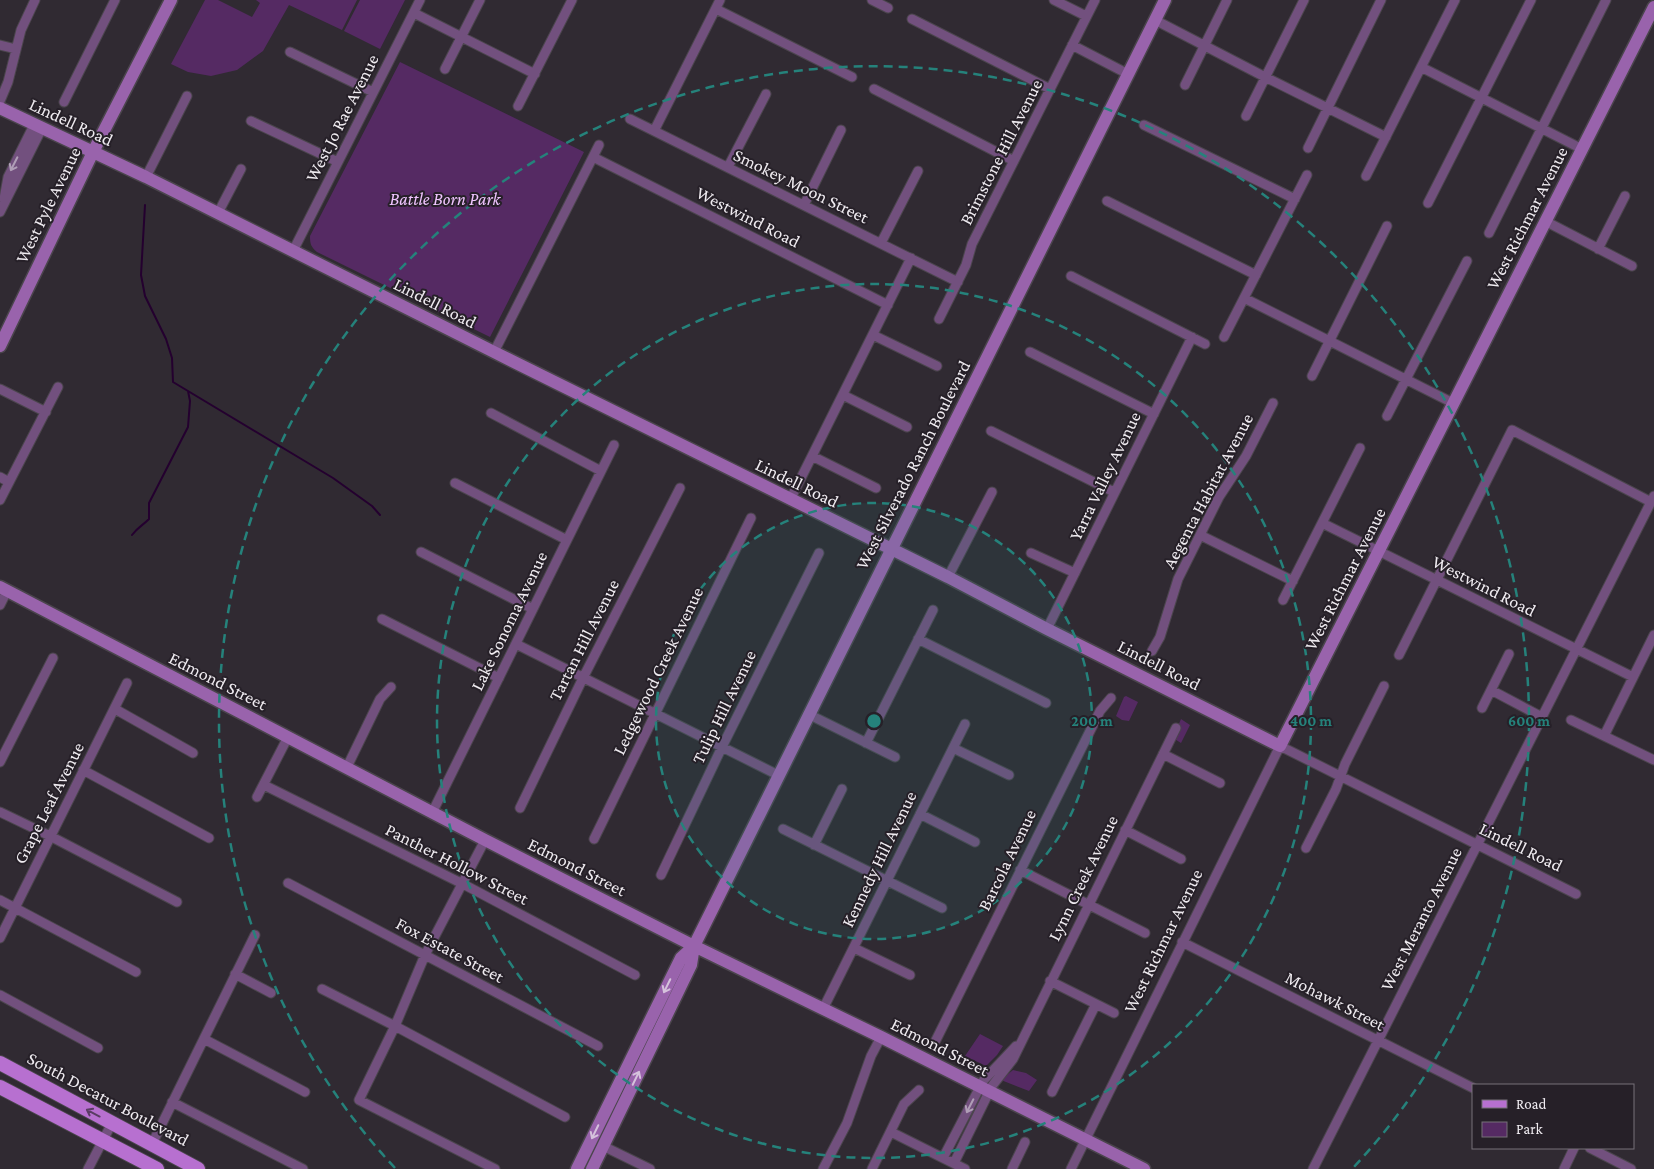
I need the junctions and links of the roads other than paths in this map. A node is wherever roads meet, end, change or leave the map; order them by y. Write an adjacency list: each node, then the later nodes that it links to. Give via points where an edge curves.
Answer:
1 (35, 0): 30 (street)
2 (115, 0): 46 (street)
3 (171, 0): 62 (street, West Pyle Avenue)
4 (420, 0): 21 (street, West Jo Rae Avenue)
5 (480, 0): 26 (street)
6 (572, 0): 34 (street)
7 (720, 0): 20 (street)
8 (872, 0): 19 (street)
9 (1054, 0): 22 (street)
10 (1095, 0): 22 (street, Brimstone Hill Avenue)
11 (1164, 0): 24 (street, West Silverado Ranch Boulevard)
12 (1227, 0): 29 (street)
13 (1304, 0): 37 (street)
14 (1381, 0): 49 (street)
15 (1455, 0): 32 (street)
16 (1531, 0): 44 (street)
17 (1606, 0): 55 (street)
18 (1654, 7): 25 (street, West Richmar Avenue)
19 (888, 8)
20 (716, 10): 36 (street); 57 (street)
21 (414, 13): 26 (street); 41 (street, West Jo Rae Avenue)
22 (1086, 16): 28 (street, Brimstone Hill Avenue)
23 (912, 19): 40 (street)
24 (1155, 20): 29 (street); 35 (street, West Silverado Ranch Boulevard)
25 (1650, 24): 61 (street, West Richmar Avenue)
26 (461, 37): 33 (street); 34 (street)
27 (0, 45): 30 (street)
28 (1072, 45): 35 (street); 40 (street, Brimstone Hill Avenue)
29 (1204, 46): 37 (street); 38 (street)
30 (16, 49): 45 (street)
31 (290, 52): 41 (street)
32 (1422, 67): 44 (street); 58 (street)
33 (445, 69)
34 (535, 74): 47 (street)
35 (1128, 74): 134 (street, West Silverado Ranch Boulevard)
36 (852, 77)
37 (1265, 77): 49 (street); 50 (street)
38 (1185, 85)
39 (874, 88): 64 (street)
40 (1050, 89): 64 (street, Brimstone Hill Avenue)
41 (373, 92): 65 (street, West Jo Rae Avenue)
42 (766, 94): 66 (street)
43 (187, 96): 71 (street)
44 (1482, 98): 55 (street); 75 (street)
45 (0, 101)
46 (64, 102)
47 (518, 106)
48 (0, 108): 54 (street, Lindell Road)
49 (1327, 108): 58 (street); 60 (street)
50 (1246, 116)
51 (630, 119): 57 (street, Smokey Moon Street)
52 (251, 121): 65 (street)
53 (1144, 125): 73 (street)
54 (38, 126): 62 (street, Lindell Road); 77 (street)
55 (1541, 128): 61 (street); 81 (street)
56 (840, 130): 76 (street)
57 (654, 131): 66 (street, Smokey Moon Street)
58 (1386, 137): 70 (street)
59 (599, 145): 63 (street)
60 (1308, 148)
61 (1582, 149): 79 (street, West Richmar Avenue)
62 (93, 152): 71 (street, Lindell Road); 99 (street, West Pyle Avenue)
63 (593, 157): 92 (street, Westwind Road); 100 (street)
64 (1014, 160): 90 (street, Brimstone Hill Avenue, via 972,244)
65 (338, 162): 84 (street, West Jo Rae Avenue)
66 (728, 167): 76 (street, Smokey Moon Street)
67 (241, 169): 78 (street)
68 (918, 171): 82 (street)
69 (1307, 175): 73 (street)
70 (1366, 176)
71 (146, 177): 78 (street, Lindell Road)
72 (1625, 196): 83 (street)
73 (1295, 199): 88 (street)
74 (1107, 201): 88 (street)
75 (1428, 203)
76 (804, 205): 82 (street, Smokey Moon Street)
77 (1, 208)
78 (218, 213): 84 (street, Lindell Road)
79 (1545, 221): 83 (street); 109 (street, West Richmar Avenue)
80 (1387, 226): 97 (street)
81 (1488, 233)
82 (881, 243): 85 (street, Smokey Moon Street)
83 (1598, 249): 87 (street)
84 (293, 250): 100 (street, Lindell Road)
85 (911, 258): 90 (street, Smokey Moon Street); 92 (street)
86 (1467, 261): 104 (street)
87 (1632, 266)
88 (1256, 275): 91 (street)
89 (1071, 276): 95 (street)
90 (958, 282): 93 (street, Brimstone Hill Avenue)
91 (1244, 298): 96 (street); 97 (street)
92 (888, 305): 94 (street)
93 (939, 319)
94 (872, 335): 102 (street); 107 (street)
95 (1192, 337): 98 (street); 112 (street, Yarra Valley Avenue)
96 (1224, 337)
97 (1328, 342): 103 (street); 104 (street)
98 (1205, 344)
99 (0, 346)
100 (494, 352): 129 (street, Lindell Road)
101 (1030, 352): 112 (street)
102 (937, 366)
103 (1312, 376)
104 (1406, 380): 109 (street); 113 (street)
105 (58, 387): 110 (street)
106 (0, 389): 110 (street)
107 (843, 395): 114 (street); 118 (street)
108 (1273, 403): 132 (street, Aegenta Habitat Avenue)
109 (1453, 403): 136 (street, West Richmar Avenue)
110 (46, 412): 121 (street)
111 (491, 413): 119 (street)
112 (1154, 414): 126 (street, Yarra Valley Avenue)
113 (1387, 416)
114 (907, 427)
115 (991, 431): 126 (street)
116 (614, 445): 119 (street, Lake Sonoma Avenue)
117 (1360, 448): 131 (street)
118 (812, 456): 124 (street); 129 (street)
119 (601, 471): 133 (street, Lake Sonoma Avenue)
120 (0, 477): 121 (street)
121 (9, 482): 128 (street)
122 (455, 483): 133 (street)
123 (680, 488): 160 (street, Tartan Hill Avenue)
124 (876, 488)
125 (992, 492): 140 (street)
126 (1114, 492): 139 (street, Yarra Valley Avenue)
127 (1653, 499): 141 (street, via 1512,430); 153 (street, West Meranto Avenue)
128 (0, 500)
129 (790, 500): 134 (street, Lindell Road)
130 (751, 518): 169 (street, Ledgewood Creek Avenue)
131 (1322, 523): 136 (street, Westwind Road); 142 (street)
132 (1200, 535): 142 (street); 154 (street, Aegenta Habitat Avenue, via 1178,579 1160,637)
133 (567, 540): 146 (street, Lake Sonoma Avenue)
134 (891, 550): 140 (street, Lindell Road); 170 (street, West Silverado Ranch Boulevard)
135 (420, 552): 146 (street)
136 (1378, 552): 141 (street, Westwind Road); 178 (street, West Richmar Avenue)
137 (819, 553): 179 (street, Tulip Hill Avenue)
138 (1031, 553): 139 (street)
139 (1075, 573): 149 (street, Yarra Valley Avenue)
140 (948, 577): 149 (street, Lindell Road)
141 (1437, 580): 153 (street, Westwind Road); 156 (street)
142 (1293, 581): 144 (street)
143 (4, 589): 145 (street); 176 (street, Edmond Street)
144 (1283, 600)
145 (0, 605)
146 (533, 609): 152 (street, Lake Sonoma Avenue)
147 (933, 610): 151 (street)
148 (382, 619): 159 (street)
149 (1047, 629): 178 (street, Lindell Road)
150 (1654, 635): 158 (street)
151 (918, 639): 166 (street); 177 (street)
152 (516, 644): 159 (street, Lake Sonoma Avenue); 160 (street)
153 (1576, 650): 158 (street, Westwind Road); 171 (street, West Meranto Avenue)
154 (1152, 651)
155 (1509, 654): 164 (street)
156 (1399, 655)
157 (53, 658): 185 (street)
158 (1633, 677): 175 (street)
159 (499, 678): 196 (street, Lake Sonoma Avenue)
160 (583, 678): 169 (street); 195 (street, Tartan Hill Avenue)
161 (127, 684): 168 (street, Grape Leaf Avenue)
162 (1384, 686): 190 (street)
163 (390, 687): 186 (street, via 380,699)
164 (1491, 690): 167 (street); 171 (street)
165 (1111, 698): 210 (street, Barcola Avenue, via 1100,711)
166 (1046, 703)
167 (1482, 708)
168 (114, 710): 181 (street); 187 (street, Grape Leaf Avenue)
169 (655, 714): 179 (street); 203 (street, Ledgewood Creek Avenue)
170 (808, 714): 177 (street); 188 (street, West Silverado Ranch Boulevard)
171 (1542, 717): 207 (street, West Meranto Avenue)
172 (1571, 720): 175 (street)
173 (965, 724): 180 (street, Kennedy Hill Avenue)
174 (1176, 728): 182 (street, Lynn Creek Avenue)
175 (1604, 736): 184 (street)
176 (288, 737): 186 (street, Edmond Street); 192 (street)
177 (866, 743): 183 (street)
178 (1280, 746): 190 (street, Lindell Road); 224 (street, West Richmar Avenue)
179 (722, 747): 188 (street); 211 (street, Tulip Hill Avenue)
180 (953, 748): 189 (street); 198 (street, Kennedy Hill Avenue)
181 (192, 753)
182 (1163, 754): 191 (street); 200 (street, Lynn Creek Avenue)
183 (895, 757)
184 (1654, 760)
185 (0, 762)
186 (346, 767): 196 (street, Edmond Street)
187 (84, 770): 201 (street, Grape Leaf Avenue); 202 (street)
188 (778, 775): 225 (street, West Silverado Ranch Boulevard)
189 (1008, 775)
190 (1340, 776): 207 (street, Lindell Road); 208 (street)
191 (1220, 783)
192 (264, 785): 194 (street); 214 (street, Panther Hollow Street)
193 (842, 789): 206 (street)
194 (257, 797)
195 (520, 808)
196 (433, 811): 204 (street, Edmond Street)
197 (0, 812): 201 (street)
198 (920, 814): 205 (street); 212 (street, Kennedy Hill Avenue)
199 (783, 829): 206 (street)
200 (1125, 830): 209 (street); 218 (street, Lynn Creek Avenue)
201 (50, 836): 217 (street); 219 (street, Grape Leaf Avenue)
202 (210, 838)
203 (594, 838)
204 (485, 840): 214 (street); 225 (street, Edmond Street)
205 (975, 842)
206 (814, 845): 212 (street)
207 (1476, 845): 215 (street, Lindell Road); 243 (street, West Meranto Avenue)
208 (1306, 848)
209 (1181, 859)
210 (1020, 870): 218 (street); 242 (street, Barcola Avenue)
211 (662, 875)
212 (887, 881): 220 (street); 226 (street, Kennedy Hill Avenue)
213 (288, 883): 227 (street, Fox Estate Street)
214 (463, 884): 227 (street); 230 (street, Panther Hollow Street)
215 (1576, 894)
216 (0, 900): 219 (street)
217 (177, 902)
218 (1088, 905): 221 (street); 232 (street, Lynn Creek Avenue)
219 (15, 907): 223 (street, Grape Leaf Avenue); 228 (street)
220 (942, 908)
221 (1145, 933)
222 (255, 935): 229 (street)
223 (0, 938)
224 (1182, 942): 243 (street, Mohawk Street); 257 (street, West Richmar Avenue)
225 (694, 946): 237 (street, Edmond Street); 261 (street, West Silverado Ranch Boulevard, one-way to 225, via 691,965); 271 (street, West Silverado Ranch Boulevard, one-way to 271, via 681,958)
226 (854, 948): 231 (street); 237 (street, Kennedy Hill Avenue)
227 (425, 955): 239 (street); 244 (street, Fox Estate Street)
228 (136, 972)
229 (235, 974): 234 (street); 241 (street)
230 (635, 975)
231 (910, 975)
232 (1050, 981): 236 (street); 249 (street, Lynn Creek Avenue, via 1010,1064)
233 (322, 989): 239 (street)
234 (271, 993)
235 (0, 995): 245 (street)
236 (1096, 1004): 238 (street); 252 (street)
237 (823, 1009): 240 (street, Edmond Street)
238 (1114, 1013)
239 (395, 1026): 254 (street); 270 (street, via 359,1100)
240 (882, 1037): 249 (street, Edmond Street); 274 (street, via 847,1123)
241 (204, 1039): 251 (street); 253 (street)
242 (936, 1040)
243 (1377, 1041): 248 (street, Mohawk Street); 280 (street, West Meranto Avenue)
244 (598, 1046)
245 (98, 1048)
246 (0, 1063): 255 (main road, South Decatur Boulevard, one-way to 246)
247 (0, 1087): 258 (main road)
248 (1472, 1088)
249 (984, 1089): 257 (street, Edmond Street); 264 (street, Lynn Creek Avenue, one-way to 264); 265 (street, Lynn Creek Avenue)
250 (919, 1090): 256 (street, via 904,1104)
251 (304, 1092)
252 (1052, 1092)
253 (172, 1102): 260 (street); 269 (street)
254 (565, 1117)
255 (112, 1123): 258 (street); 260 (main road, South Decatur Boulevard)
256 (891, 1132): 264 (street); 275 (street)
257 (1085, 1139): 278 (street, West Richmar Avenue); 279 (street, Edmond Street)
258 (102, 1141): 266 (street); 267 (main road)
259 (1025, 1142): 277 (street)
260 (152, 1144): 268 (main road, South Decatur Boulevard)
261 (603, 1146): 272 (street, West Silverado Ranch Boulevard); 273 (street)
262 (1574, 1149): 281 (street)
263 (1592, 1149): 282 (street)
264 (943, 1158): 265 (street)
265 (954, 1163): 276 (street)
266 (88, 1169)
267 (157, 1169)
268 (198, 1169)
269 (303, 1169)
270 (495, 1169)
271 (577, 1169)
272 (592, 1169)
273 (650, 1169)
274 (823, 1169)
275 (872, 1169)
276 (965, 1169)
277 (1012, 1169)
278 (1071, 1169)
279 (1144, 1169)
280 (1313, 1169)
281 (1564, 1169)
282 (1631, 1169)

